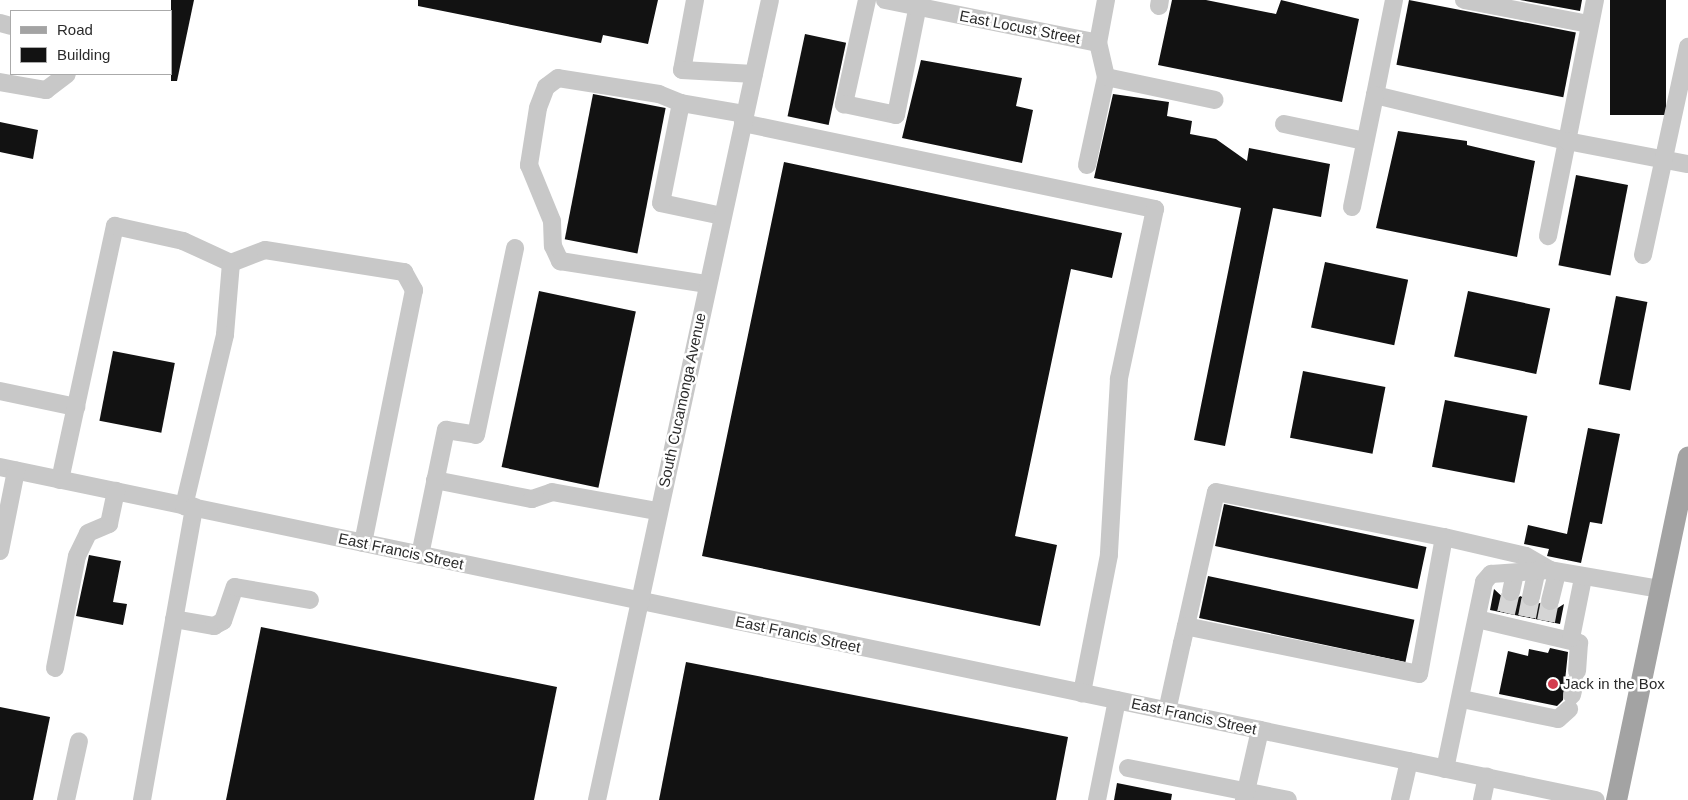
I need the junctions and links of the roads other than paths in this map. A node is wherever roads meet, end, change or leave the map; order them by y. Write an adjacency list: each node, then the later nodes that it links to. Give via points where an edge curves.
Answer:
1 (696, 0): 14 (street, via 682,70)
2 (770, 0): 14 (street, South Cucamonga Avenue)
3 (867, 0): 9 (street, via 844,104 896,115)
4 (885, 0): 9 (street, East Locust Street)
5 (1106, 0): 12 (street)
6 (1394, 0): 18 (street)
7 (1464, 0): 11 (street)
8 (1595, 0): 11 (street)
9 (918, 3): 10 (street, East Locust Street)
10 (963, 8): 12 (street, East Locust Street)
11 (1589, 24): 24 (street)
12 (1098, 43): 16 (street)
13 (1688, 47): 25 (street)
14 (754, 74): 21 (street, South Cucamonga Avenue)
15 (66, 75): 17 (street, via 46,90)
16 (1106, 77): 19 (street); 27 (street)
17 (0, 82)
18 (1375, 94): 23 (street); 24 (street)
19 (1215, 100)
20 (681, 103): 21 (street); 29 (street, via 661,203); 34 (street, via 659,94 558,78 546,87 538,108 529,165 552,221 553,246 560,261)
21 (744, 118): 29 (street, South Cucamonga Avenue); 62 (street, via 1155,209 1119,379 1109,555)
22 (1284, 124): 23 (street)
23 (1365, 141): 28 (street)
24 (1567, 141): 25 (street); 30 (street)
25 (1665, 159): 26 (street); 32 (street)
26 (1688, 164)
27 (1087, 165)
28 (1352, 208)
29 (722, 216): 34 (street, South Cucamonga Avenue)
30 (1548, 236)
31 (514, 248): 40 (street, via 476,436 446,430)
32 (1643, 255)
33 (231, 263): 36 (street, via 183,241 114,226); 42 (street, via 225,335); 45 (street, via 265,250 404,272 414,290)
34 (708, 284): 43 (street, South Cucamonga Avenue)
35 (0, 391): 36 (street)
36 (76, 407): 39 (street)
37 (1688, 456): 51 (main road)
38 (8, 469): 39 (street, East Francis Street); 46 (street)
39 (60, 480): 41 (street, East Francis Street)
40 (435, 480): 43 (street, via 532,499 552,492); 47 (street)
41 (116, 491): 42 (street, East Francis Street); 61 (street, via 108,524 88,533 77,556)
42 (189, 507): 45 (street, East Francis Street); 58 (street)
43 (657, 511): 55 (street, South Cucamonga Avenue)
44 (1444, 537): 48 (street, via 1526,556); 59 (street, via 1216,492); 59 (street, via 1419,674)
45 (363, 543): 47 (street, East Francis Street)
46 (0, 551)
47 (420, 555): 55 (street, East Francis Street)
48 (1548, 572): 49 (street); 50 (street); 53 (street); 56 (street)
49 (1515, 573): 52 (street); 57 (street, via 1500,571 1484,582)
50 (1583, 578): 51 (street); 60 (street)
51 (1660, 589): 81 (main road)
52 (1510, 592)
53 (1531, 597)
54 (310, 600): 58 (street, via 235,588 223,621 214,626)
55 (638, 600): 62 (street, East Francis Street); 75 (street, South Cucamonga Avenue)
56 (1550, 601)
57 (1477, 618): 60 (street, via 1505,618 1545,627); 63 (street)
58 (174, 619): 74 (street)
59 (1186, 626): 65 (street)
60 (1571, 638): 63 (street, via 1579,642 1581,650 1573,689 1558,719)
61 (55, 668)
62 (1082, 693): 64 (street, East Francis Street)
63 (1462, 699): 70 (street)
64 (1117, 700): 65 (street, East Francis Street); 76 (street)
65 (1167, 711): 66 (street, East Francis Street)
66 (1260, 730): 68 (street, East Francis Street); 72 (street)
67 (79, 741): 73 (street)
68 (1409, 761): 70 (street, East Francis Street); 78 (street)
69 (1128, 768): 72 (street)
70 (1445, 769): 71 (street, East Francis Street)
71 (1487, 777): 79 (street); 80 (street, East Francis Street)
72 (1245, 796): 77 (street)
73 (66, 800)
74 (142, 800)
75 (597, 800)
76 (1097, 800)
77 (1288, 800)
78 (1400, 800)
79 (1482, 800)
80 (1596, 800)
81 (1616, 800)

